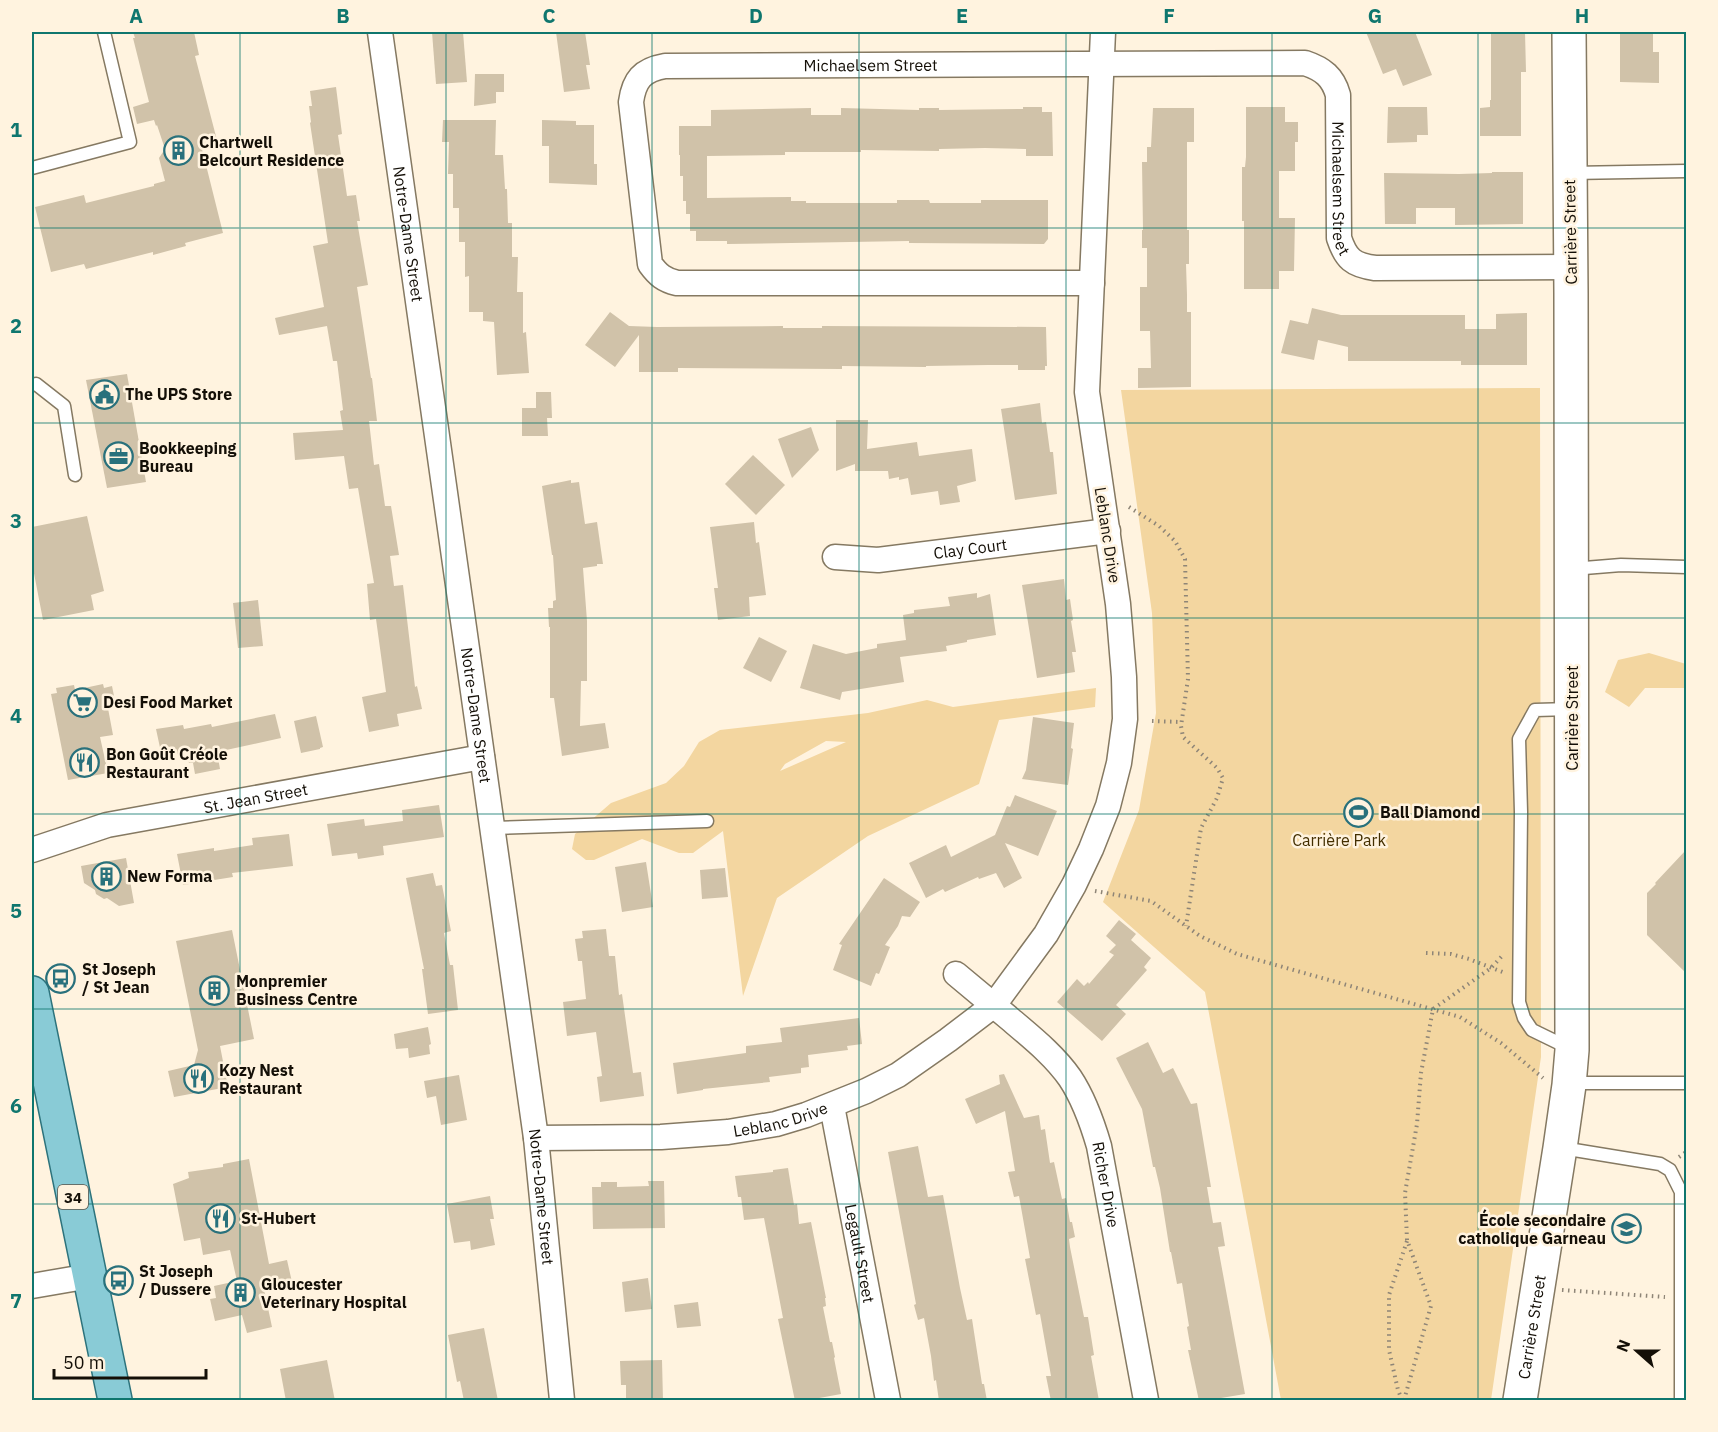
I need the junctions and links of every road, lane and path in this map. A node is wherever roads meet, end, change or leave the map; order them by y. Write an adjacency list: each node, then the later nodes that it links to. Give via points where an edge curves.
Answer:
1 (104, 32): 6 (lane, via 130,142)
2 (380, 32): 21 (street, Notre-Dame Street)
3 (1103, 32): 5 (street, Leblanc Drive)
4 (1569, 32): 8 (street, Carrière Street)
5 (1102, 65): 9 (street, Michaelsem Street, via 1305,63 1316,67 1335,83 1338,95 1339,238 1352,261 1375,268); 10 (street, Leblanc Drive); 10 (street, Michaelsem Street, via 665,66 639,78 632,102 650,264 665,280)
6 (32, 168)
7 (1686, 171): 8 (lane)
8 (1569, 173): 9 (street, Carrière Street)
9 (1571, 267): 17 (street, Carrière Street)
10 (1092, 283): 14 (street, Leblanc Drive, via 1087,392)
11 (32, 385): 12 (lane, via 36,384 64,406)
12 (75, 475)
13 (1129, 507): 20 (path, via 1159,526 1175,541 1185,559 1188,679)
14 (1107, 531): 15 (street, Clay Court, via 878,560); 25 (street, Leblanc Drive, via 1118,604 1125,719 1108,806)
15 (835, 557)
16 (1686, 567): 17 (lane, via 1622,565)
17 (1571, 569): 18 (street, Carrière Street)
18 (1572, 709): 27 (lane, via 1535,710 1519,739); 35 (street, Carrière Street)
19 (1152, 721): 20 (path)
20 (1181, 722): 26 (path, via 1184,737 1223,778 1201,828)
21 (482, 756): 23 (street, Notre-Dame Street); 24 (street, St. Jean Street, via 107,825)
22 (707, 821): 23 (lane)
23 (493, 828): 39 (street, Notre-Dame Street)
24 (32, 850)
25 (1074, 885): 26 (path, via 1151,901); 33 (street, Leblanc Drive, via 1046,934)
26 (1186, 926): 34 (path, via 1238,954)
27 (1520, 937): 29 (path); 31 (lane)
28 (1426, 954): 29 (path, via 1451,954)
29 (1491, 968): 31 (path); 34 (path)
30 (956, 974): 33 (street)
31 (1520, 979): 35 (lane, via 1519,1002 1532,1029)
32 (32, 993): 42 (main road, 34)
33 (994, 1005): 38 (street, Leblanc Drive, via 898,1075); 49 (street, Richer Drive, via 1054,1059 1075,1087 1092,1121)
34 (1433, 1009): 37 (path, via 1460,1017 1501,1043 1551,1085); 41 (path, via 1405,1193)
35 (1572, 1050): 37 (street, Carrière Street)
36 (1686, 1083): 37 (lane)
37 (1569, 1085): 40 (street, Carrière Street)
38 (832, 1106): 39 (street, Leblanc Drive, via 776,1124 728,1132); 48 (street, Legault Street)
39 (536, 1138): 47 (street, Notre-Dame Street)
40 (1560, 1148): 44 (street, Carrière Street); 45 (lane, via 1660,1164 1670,1170 1681,1192)
41 (1407, 1240): 50 (path, via 1389,1295 1389,1350); 50 (path, via 1431,1306)
42 (90, 1276): 43 (street); 46 (main road, 34)
43 (32, 1286)
44 (1538, 1288): 45 (path); 51 (street, Carrière Street)
45 (1681, 1298): 52 (lane)
46 (115, 1401)
47 (562, 1401)
48 (888, 1401)
49 (1146, 1401)
50 (1403, 1401)
51 (1520, 1401)
52 (1681, 1401)

